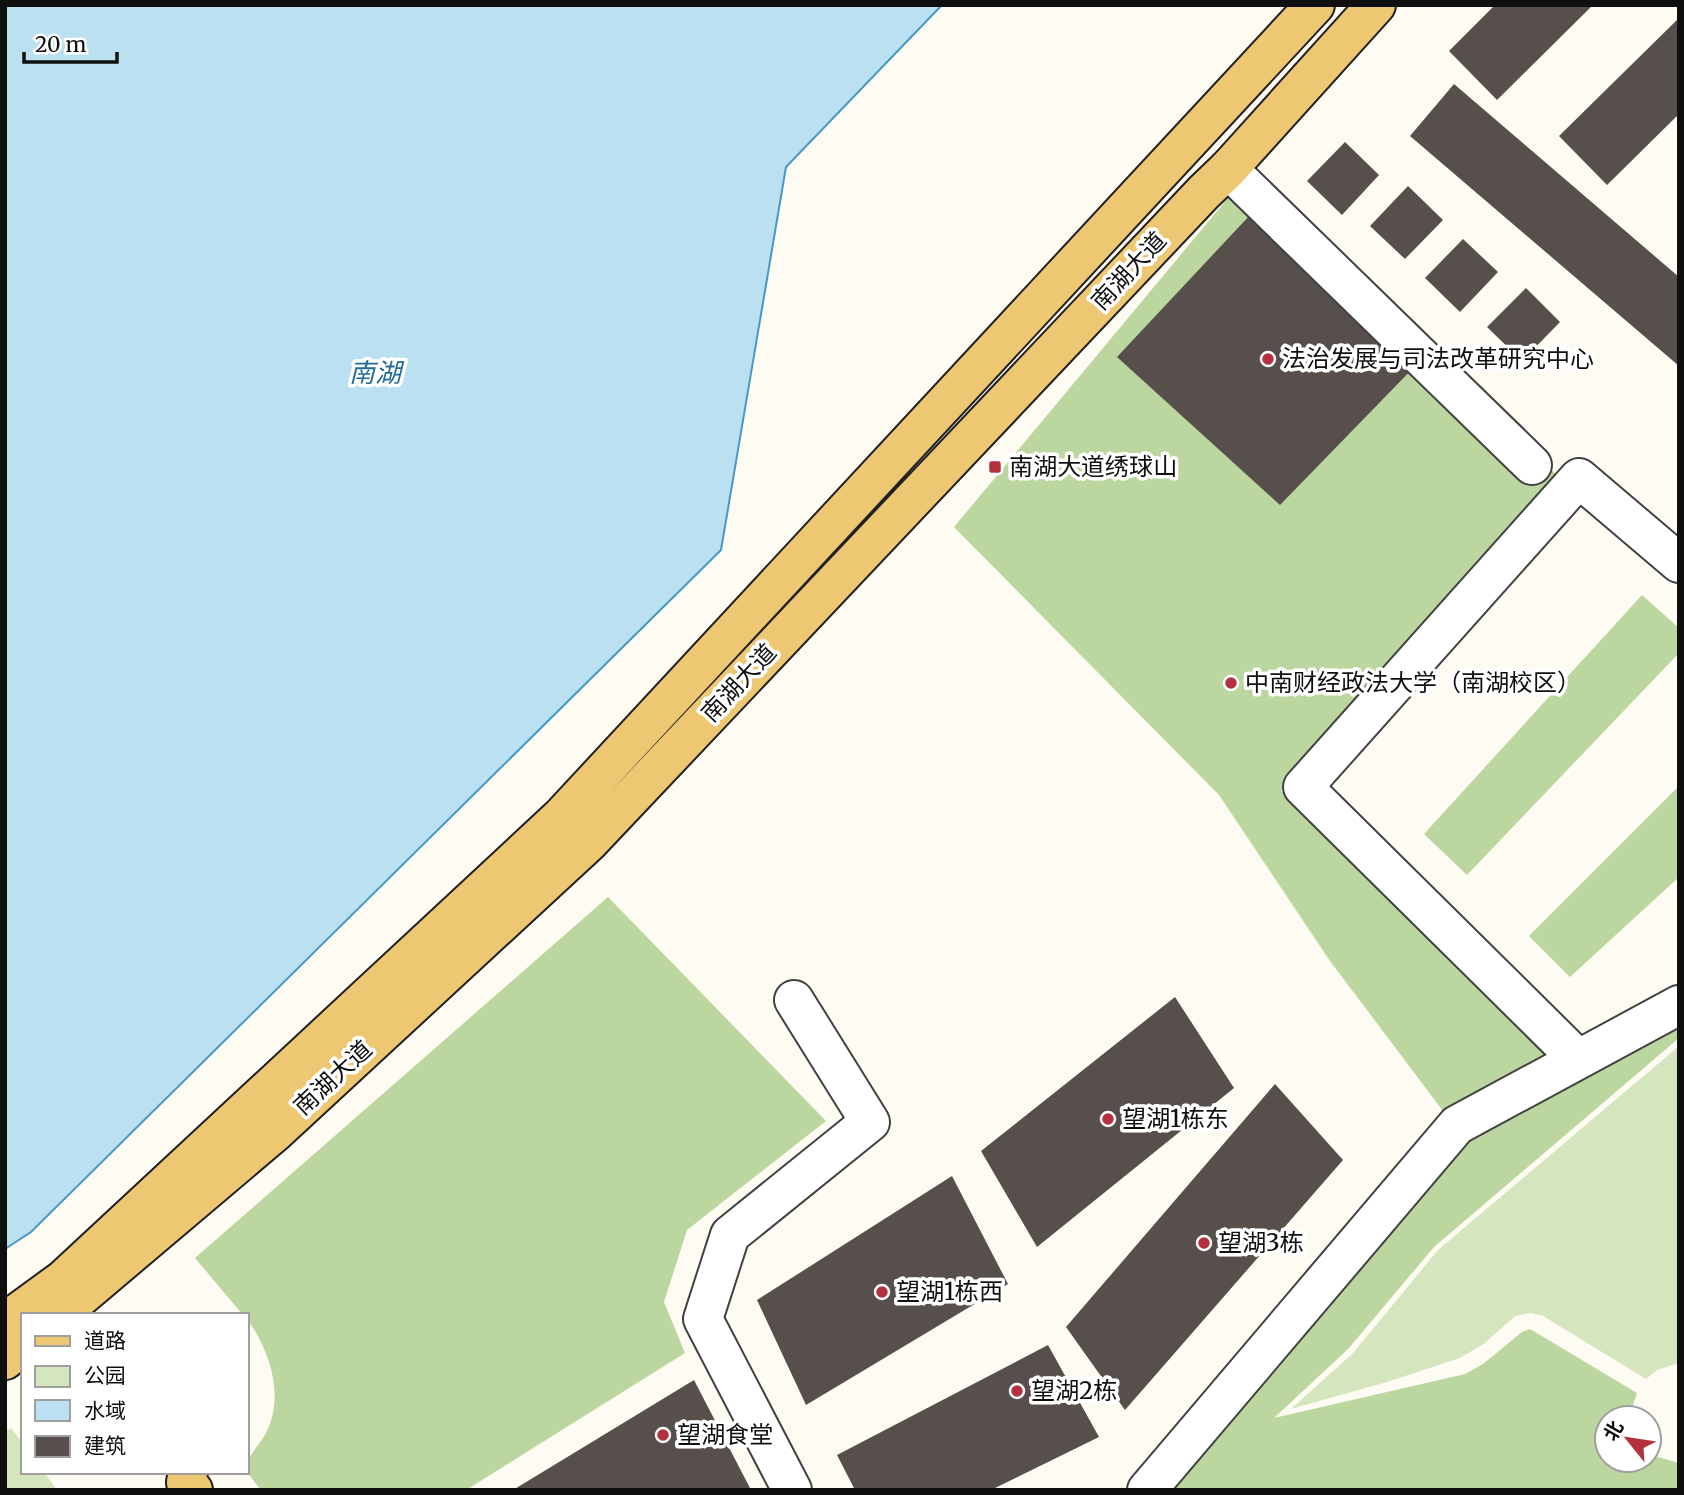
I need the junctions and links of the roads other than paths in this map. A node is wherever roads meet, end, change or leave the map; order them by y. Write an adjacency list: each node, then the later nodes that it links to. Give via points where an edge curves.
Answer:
1 (1315, 5): 9 (main road, 南湖大道, via 561,817)
2 (1376, 5): 3 (main road, 南湖大道)
3 (1228, 169): 4 (street); 9 (main road, 南湖大道, via 589,842 274,1133)
4 (1532, 465)
5 (1679, 562): 8 (street, via 1578,478 1303,787)
6 (794, 1000): 15 (street, via 870,1122 730,1235 703,1319)
7 (1679, 1005): 8 (street)
8 (1578, 1059): 16 (street, via 1457,1125)
9 (72, 1302): 10 (main road, 南湖大道)
10 (35, 1313)
11 (21, 1347): 12 (main road)
12 (5, 1360)
13 (188, 1474): 14 (main road, via 186,1482)
14 (193, 1490)
15 (792, 1490)
16 (1147, 1490)

